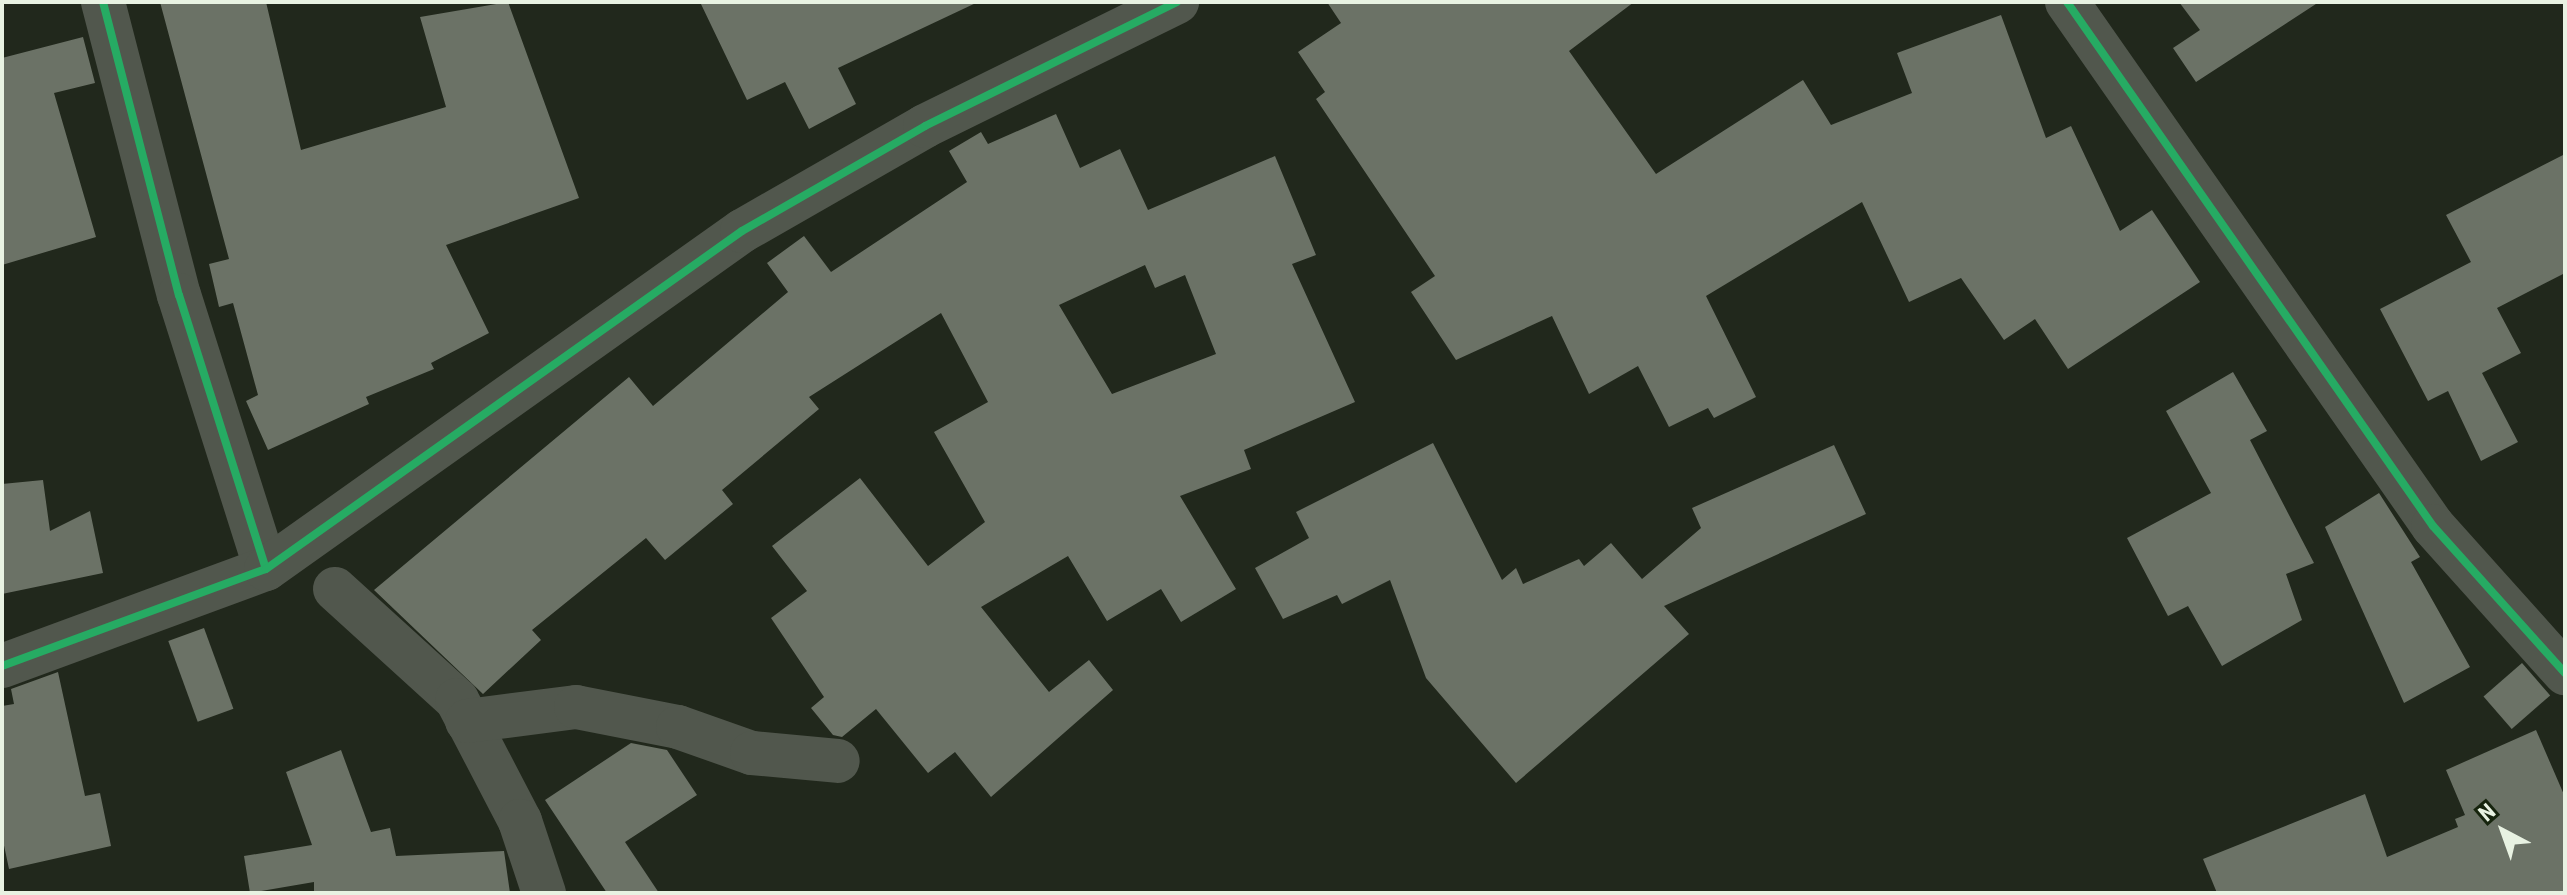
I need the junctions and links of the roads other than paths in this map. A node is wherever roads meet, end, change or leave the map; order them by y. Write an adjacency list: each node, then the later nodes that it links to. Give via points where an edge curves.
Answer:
1 (103, 2): 4 (street, via 179,295)
2 (1177, 2): 4 (street, via 925,126 742,231)
3 (2067, 2): 7 (street, via 2414,500)
4 (266, 569): 6 (street)
5 (335, 589): 8 (street, via 457,700)
6 (2, 666)
7 (2565, 673)
8 (467, 721): 9 (street, via 576,707 678,727 752,753); 10 (street, via 520,821)
9 (838, 761)
10 (544, 893)

